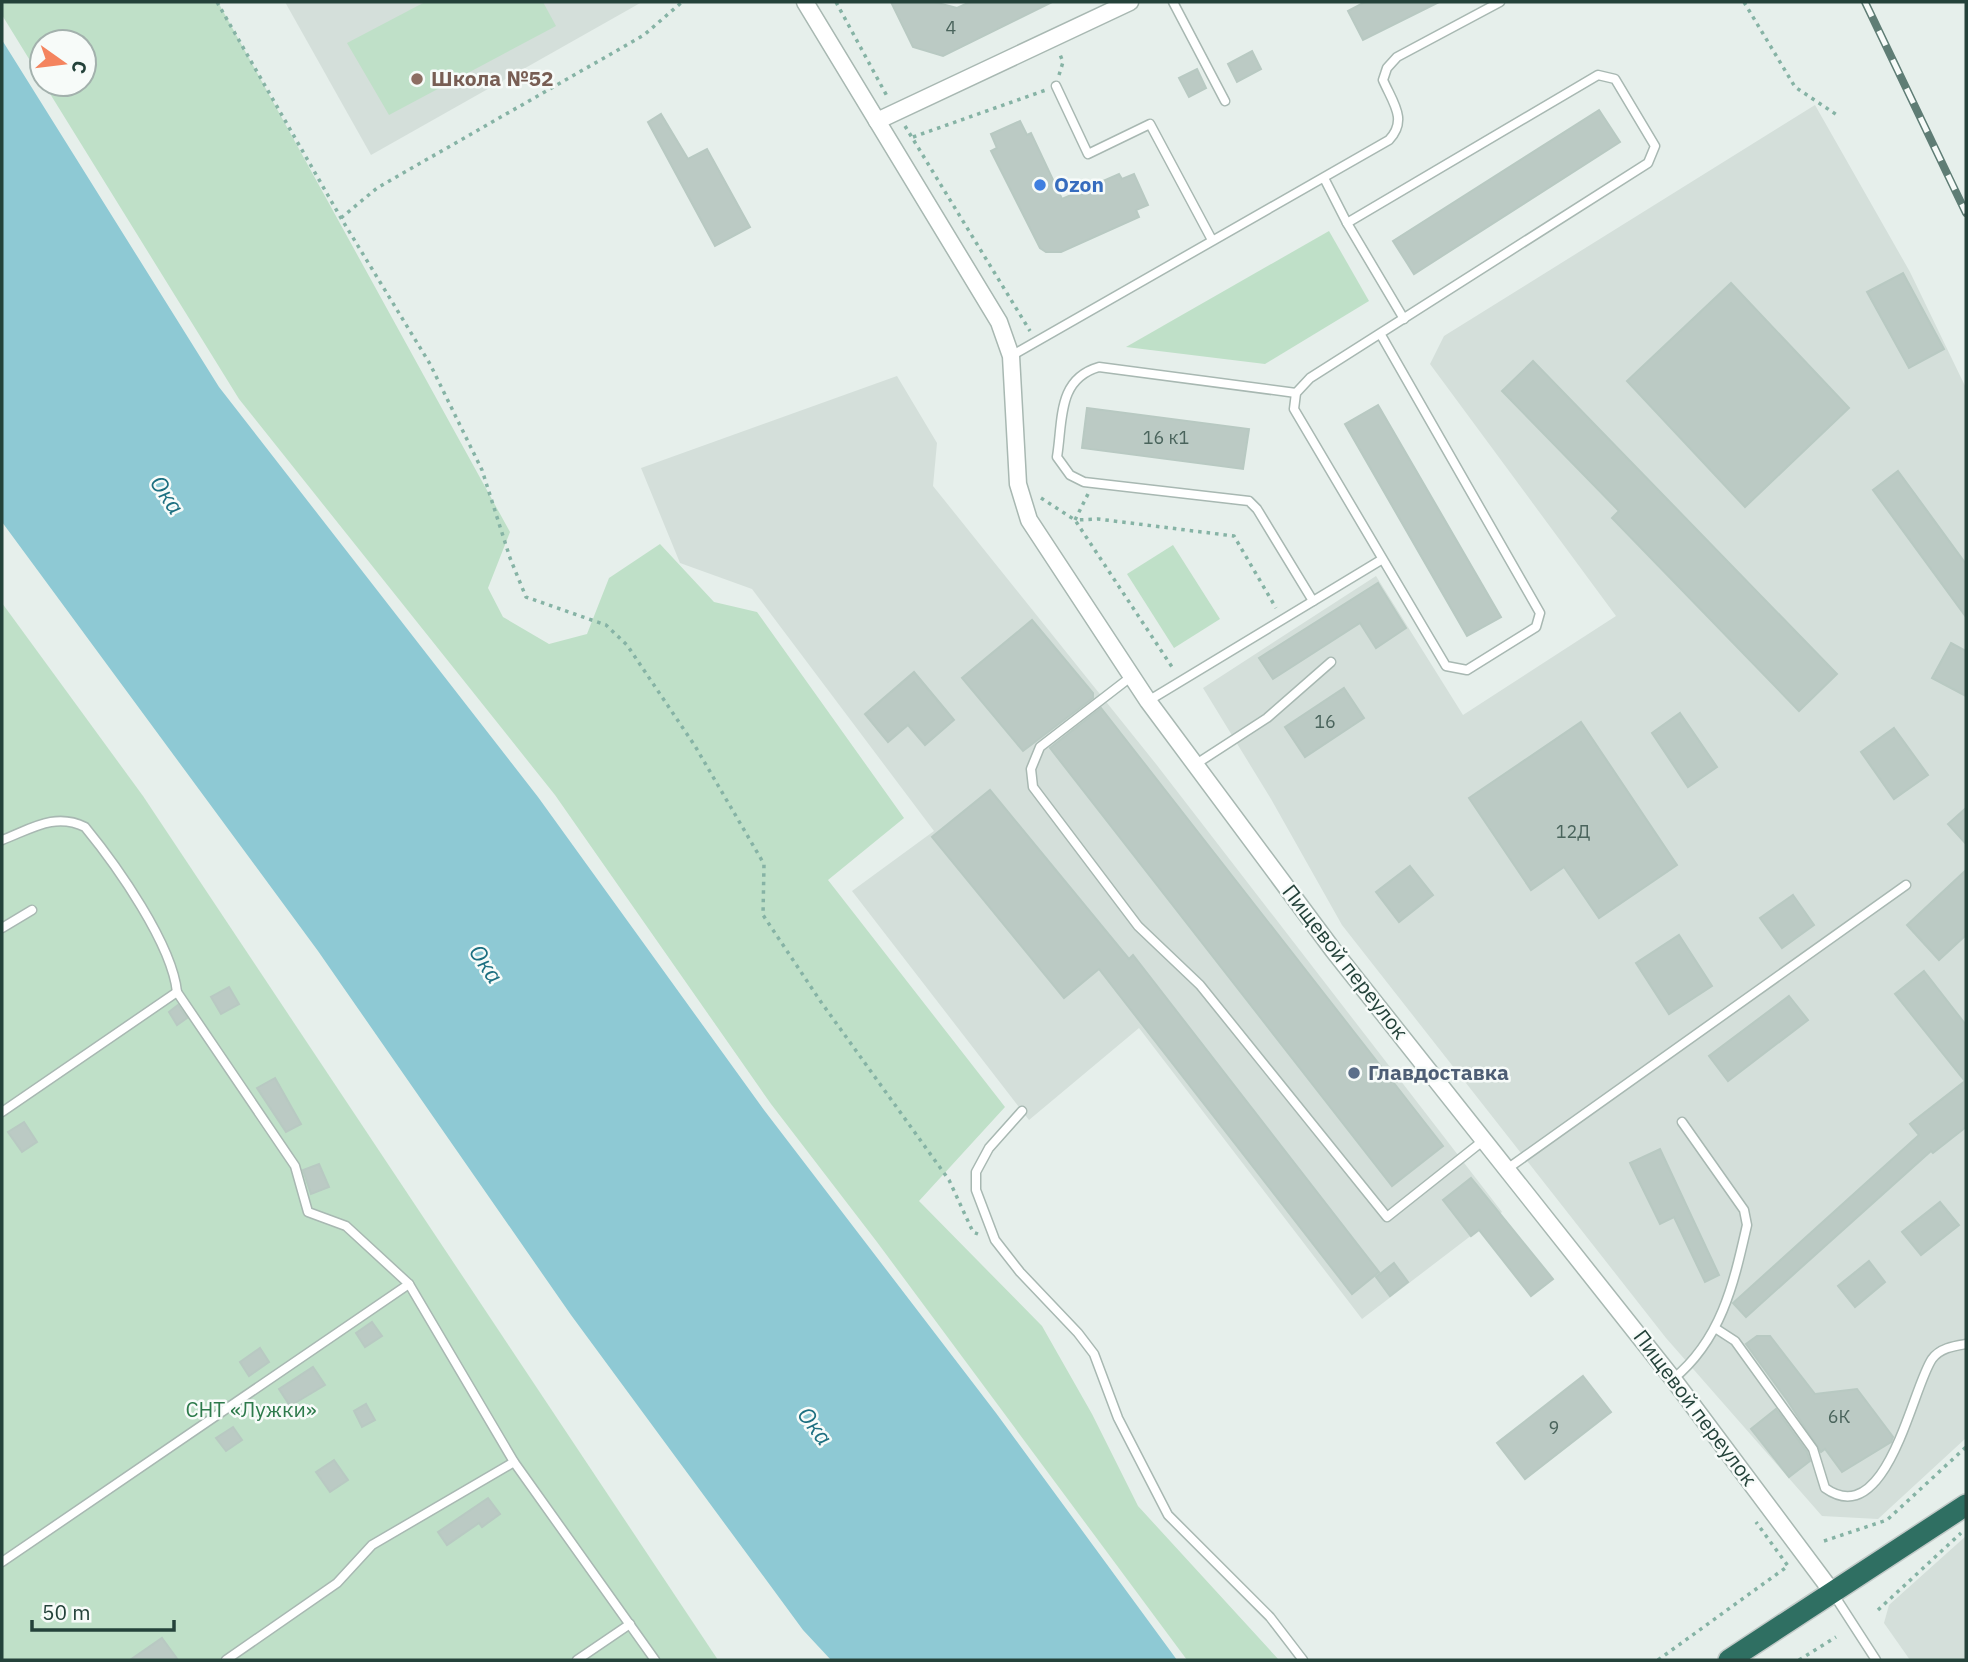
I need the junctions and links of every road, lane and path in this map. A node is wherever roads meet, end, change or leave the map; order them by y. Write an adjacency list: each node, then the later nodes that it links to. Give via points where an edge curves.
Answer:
1 (218, 2): 14 (path)
2 (682, 2): 14 (path, via 644,35 377,188)
3 (805, 2): 11 (street, Пищевой переулок)
4 (1130, 2): 11 (street)
5 (1173, 2): 9 (lane)
6 (1500, 2): 13 (lane, via 1397,57 1383,80 1401,118 1399,130)
7 (1744, 2): 10 (path, via 1795,87)
8 (1056, 86): 12 (path); 16 (lane, via 1088,154 1150,124)
9 (1225, 101)
10 (1837, 115)
11 (877, 121): 19 (street, Пищевой переулок, via 981,288)
12 (913, 137)
13 (1324, 178): 15 (lane); 16 (lane)
14 (341, 218): 39 (path, via 429,364 482,470 526,597 606,625 626,645 695,746 764,864 763,915 949,1180 973,1232)
15 (1347, 223): 17 (lane); 17 (lane, via 1598,75 1615,79 1649,134 1655,146 1648,163)
16 (1212, 240): 19 (lane)
17 (1404, 319): 18 (lane)
18 (1381, 335): 20 (lane, via 1310,378); 22 (lane, via 1540,613 1536,627 1467,670 1446,666)
19 (1011, 356): 26 (street, Пищевой переулок, via 1022,503)
20 (1296, 393): 21 (lane, via 1099,366 1084,371 1067,390 1057,457 1070,475); 22 (lane, via 1294,409)
21 (1094, 483): 23 (lane, via 1249,501); 24 (path, via 1075,520 1234,536)
22 (1381, 560): 23 (lane)
23 (1313, 601): 24 (lane)
24 (1283, 619): 27 (lane)
25 (1331, 662): 28 (lane, via 1267,718)
26 (1132, 676): 27 (street, Пищевой переулок); 37 (lane, via 1040,747 1031,769 1033,787 1138,926 1200,985 1387,1217)
27 (1148, 701): 28 (street, Пищевой переулок)
28 (1196, 764): 37 (street, Пищевой переулок, via 1333,950)
29 (2, 840): 33 (lane, via 54,820 70,820 85,827 163,942 175,969)
30 (1906, 885): 38 (lane)
31 (32, 910): 32 (lane)
32 (2, 928)
33 (177, 992): 35 (lane); 40 (lane, via 295,1166 308,1212 346,1226)
34 (1022, 1111): 39 (lane, via 989,1148 976,1172 976,1190)
35 (2, 1112)
36 (1682, 1122): 41 (lane, via 1744,1210 1747,1225 1733,1284)
37 (1484, 1140): 38 (street, Пищевой переулок)
38 (1507, 1169): 43 (street, Пищевой переулок)
39 (995, 1240): 58 (lane, via 1094,1354 1118,1418 1168,1516 1270,1617)
40 (409, 1284): 45 (lane); 50 (lane)
41 (1715, 1328): 42 (lane, via 1735,1341 1792,1418 1813,1449 1825,1488 1844,1495 1858,1493 1874,1482 1900,1445 1933,1357); 43 (lane, via 1693,1361)
42 (1966, 1343)
43 (1673, 1378): 51 (street, Пищевой переулок)
44 (1966, 1447): 49 (path, via 1887,1520)
45 (514, 1462): 53 (lane); 55 (lane, via 372,1545 337,1583)
46 (1966, 1505): 51 (highway)
47 (1749, 1513): 59 (path, via 1788,1566)
48 (1966, 1529): 52 (path)
49 (1824, 1541)
50 (2, 1562)
51 (1833, 1593): 60 (highway); 62 (lane, Пищевой переулок)
52 (1878, 1610)
53 (630, 1624): 56 (lane); 57 (lane)
54 (1836, 1637): 61 (path)
55 (226, 1660)
56 (577, 1660)
57 (655, 1660)
58 (1303, 1660)
59 (1658, 1660)
60 (1729, 1660)
61 (1799, 1660)
62 (1876, 1660)

